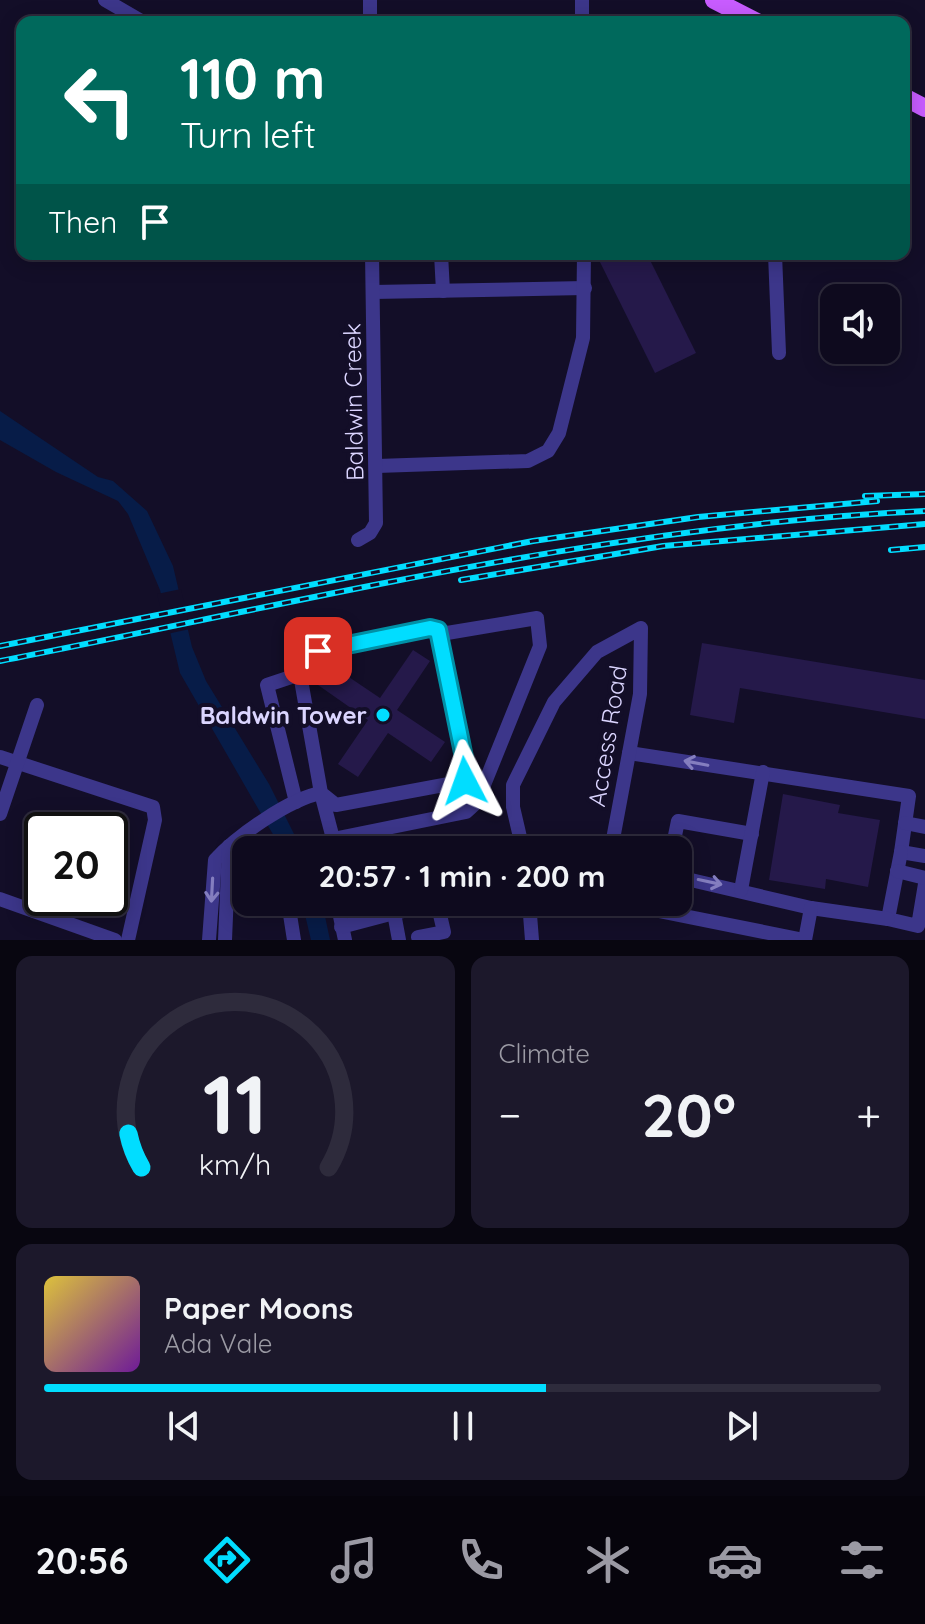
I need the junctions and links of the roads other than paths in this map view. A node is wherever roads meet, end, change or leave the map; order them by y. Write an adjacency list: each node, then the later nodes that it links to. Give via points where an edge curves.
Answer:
1 (105, 0): 3 (street)
2 (714, 0): 4 (main road)
3 (133, 16)
4 (744, 16)
5 (372, 260): 11 (street, Baldwin Creek)
6 (441, 260): 10 (street)
7 (584, 260): 9 (street)
8 (775, 260): 12 (street)
9 (585, 288): 10 (street); 13 (street, via 583,338 559,433 541,457)
10 (443, 291): 11 (street)
11 (373, 292): 13 (street, Baldwin Creek)
12 (779, 353)
13 (377, 466): 14 (street, Baldwin Creek, via 376,523)
14 (358, 540)
15 (438, 630): 16 (street, via 318,651); 22 (street); 23 (street, via 447,633 537,618 540,646)
16 (299, 668): 24 (street); 27 (street, via 267,685)
17 (37, 705): 20 (street)
18 (629, 753): 21 (street, one-way to 18); 34 (street, Access Road, via 640,694 641,628 597,652 554,702 513,785); 35 (street, Access Road)
19 (0, 757): 20 (street)
20 (18, 762): 28 (street); 59 (street, via 153,807 155,820)
21 (763, 772): 25 (street); 31 (street)
22 (469, 782): 23 (street); 24 (street, via 336,805)
23 (484, 785): 33 (street, via 466,812)
24 (321, 793): 27 (street); 32 (street)
25 (909, 796): 26 (street); 29 (street)
26 (925, 798)
27 (292, 804): 37 (street)
28 (0, 814)
29 (905, 823): 30 (street); 38 (street)
30 (925, 827)
31 (752, 834): 36 (street, via 678,821); 43 (street)
32 (332, 836)
33 (370, 836)
34 (520, 836)
35 (614, 836)
36 (675, 836)
37 (229, 846): 60 (street, one-way to 60, via 213,865); 61 (street)
38 (901, 852): 39 (street); 40 (street)
39 (925, 856)
40 (897, 871): 42 (street); 53 (street)
41 (692, 880): 43 (street, one-way to 43)
42 (925, 881): 55 (street)
43 (741, 890): 45 (street)
44 (0, 899): 58 (street)
45 (811, 908): 53 (street); 64 (street)
46 (290, 916): 62 (street)
47 (386, 916): 54 (street)
48 (394, 916): 56 (street)
49 (413, 916): 57 (street)
50 (442, 916): 57 (street, via 444,932)
51 (530, 916): 63 (street)
52 (684, 916): 64 (street)
53 (888, 919): 55 (street)
54 (343, 933)
55 (917, 933)
56 (394, 939)
57 (418, 939)
58 (115, 940)
59 (128, 940)
60 (209, 940)
61 (225, 940)
62 (294, 940)
63 (532, 940)
64 (805, 940)

